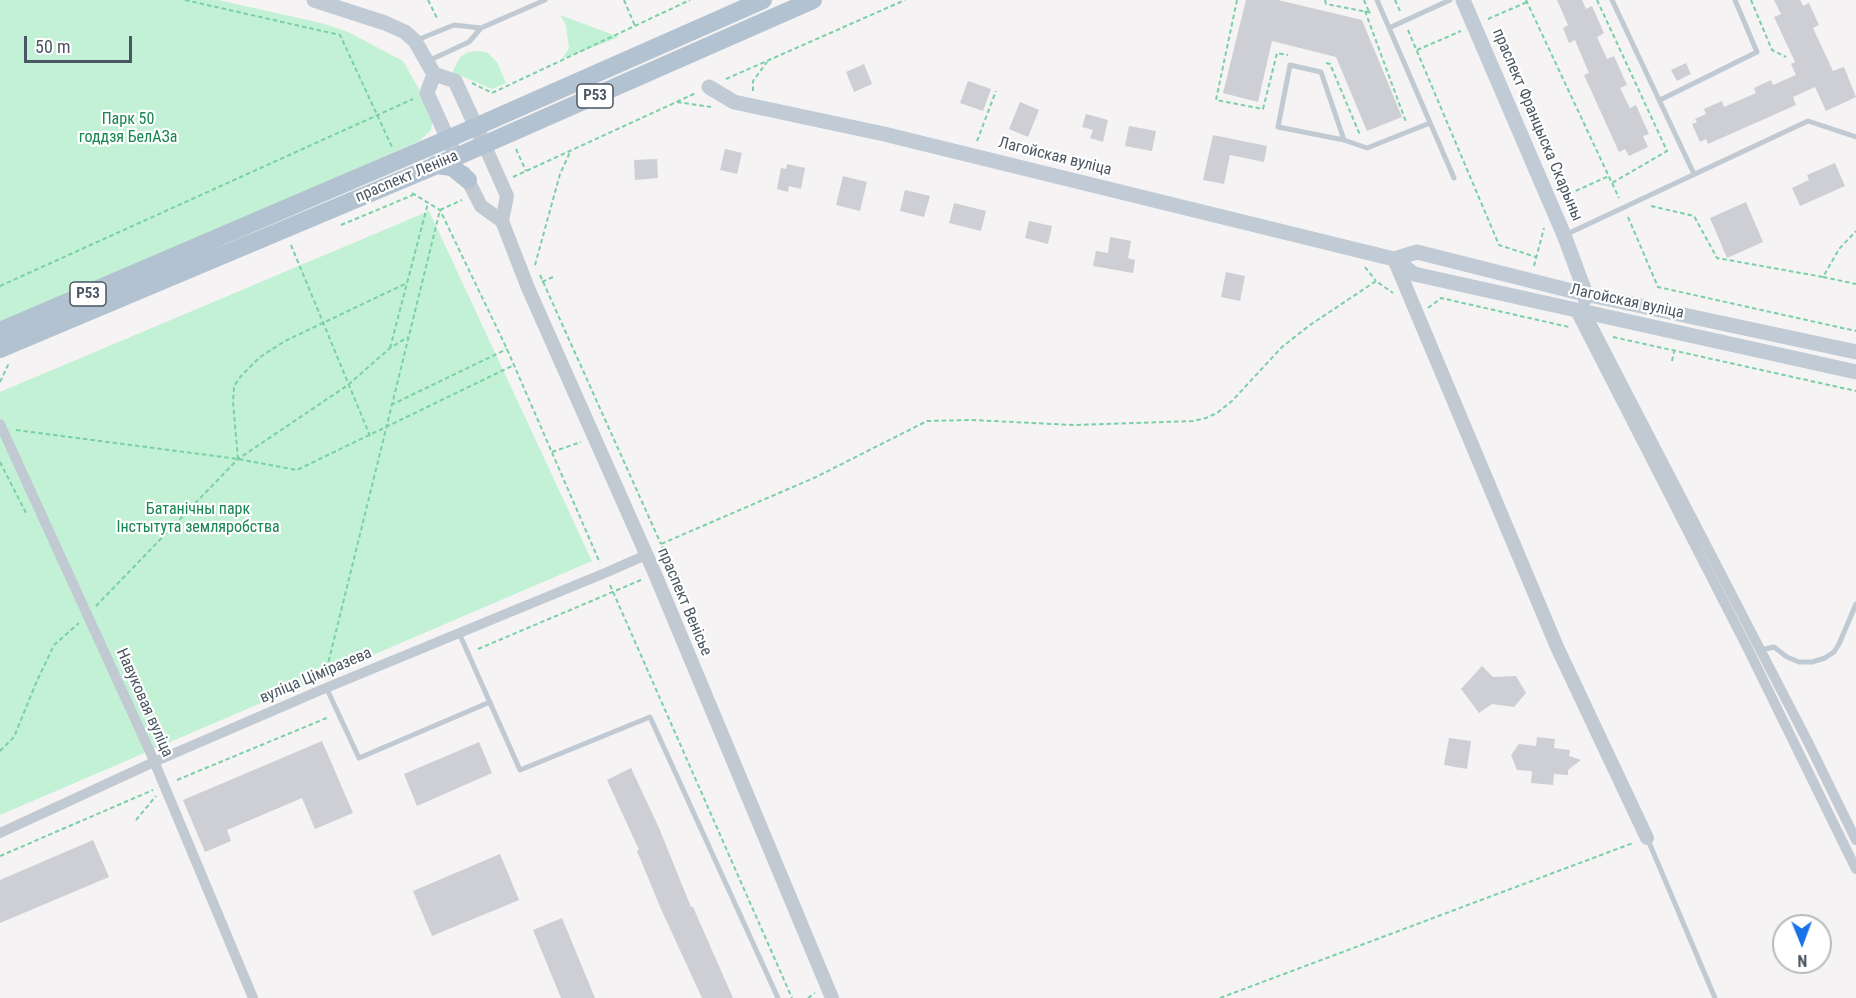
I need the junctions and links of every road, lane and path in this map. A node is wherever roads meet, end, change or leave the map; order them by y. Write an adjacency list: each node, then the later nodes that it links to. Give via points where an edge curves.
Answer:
1 (185, 0): 37 (path, via 340,35)
2 (314, 0): 27 (main road, via 385,23)
3 (545, 0): 25 (lane)
4 (624, 0): 24 (path)
5 (690, 0): 24 (path)
6 (763, 0): 39 (main road, праспект Леніна / Р53)
7 (813, 0): 20 (main road, праспект Леніна / Р53)
8 (905, 0): 29 (path)
9 (1324, 0): 21 (path, via 1326,4)
10 (1364, 0): 21 (path)
11 (1377, 0): 22 (lane)
12 (1395, 0): 22 (path, via 1400,10)
13 (1450, 0): 23 (lane)
14 (1463, 0): 61 (main road, праспект Францыска Скарыны)
15 (1526, 0): 51 (path)
16 (1597, 0): 51 (path, via 1667,151)
17 (1612, 0): 36 (lane)
18 (1735, 0): 36 (lane, via 1757,52)
19 (1751, 0): 28 (path, via 1773,50)
20 (793, 4): 43 (main road, праспект Леніна / Р53)
21 (1369, 12): 22 (path)
22 (1385, 18): 26 (lane)
23 (1404, 21): 26 (lane); 63 (path, via 1499,244)
24 (635, 26): 31 (path, via 492,93)
25 (481, 28): 27 (lane, via 454,25); 30 (lane, via 469,42)
26 (1389, 28): 38 (lane)
27 (415, 41): 30 (main road)
28 (1786, 57)
29 (768, 60): 32 (path); 35 (path, via 753,81)
30 (430, 68): 34 (main road); 39 (main road, via 456,81)
31 (472, 83)
32 (709, 87): 44 (path); 45 (main road, Лагойская вуліца, via 734,102)
33 (996, 91): 45 (path)
34 (427, 93): 37 (path); 41 (main road)
35 (754, 94)
36 (1660, 99): 48 (lane)
37 (377, 115): 68 (path)
38 (1431, 123): 42 (lane, via 1367,148); 49 (lane)
39 (476, 127): 41 (main road, праспект Леніна / Р53); 43 (main road)
40 (1856, 137): 48 (lane, via 1808,121)
41 (448, 139): 46 (main road); 77 (main road, праспект Леніна / Р53)
42 (1344, 140): 42 (lane, via 1321,72 1290,65 1278,127)
43 (484, 144): 46 (main road, праспект Леніна / Р53); 50 (street, праспект Венісье)
44 (571, 150): 50 (path); 92 (path, via 560,174 535,265)
45 (973, 156): 64 (main road, Лагойская вуліца)
46 (456, 157): 47 (main road, праспект Леніна / Р53); 52 (street, праспект Венісье)
47 (435, 165): 52 (main road, via 452,167); 77 (main road, праспект Леніна / Р53)
48 (1694, 174): 56 (lane)
49 (1454, 178)
50 (501, 182): 59 (street, праспект Венісье, via 507,196)
51 (1612, 183): 56 (path)
52 (472, 188): 57 (path); 59 (street, праспект Венісье, via 481,206)
53 (413, 195): 54 (path)
54 (428, 203): 57 (path); 66 (path)
55 (1650, 206): 65 (path, via 1695,216 1717,258)
56 (1623, 207): 61 (lane)
57 (440, 210): 76 (path); 79 (path)
58 (1635, 212): 74 (path, via 1627,216 1658,287)
59 (502, 221): 89 (street, праспект Венісье)
60 (1856, 231): 65 (path, via 1839,249)
61 (1564, 235): 69 (main road, праспект Францыска Скарыны)
62 (291, 246): 73 (path)
63 (1536, 257)
64 (1394, 259): 69 (main road, Лагойская вуліца, via 1417,252); 71 (main road, Лагойская вуліца, via 1414,274); 72 (street)
65 (1823, 277): 67 (path)
66 (407, 283): 73 (path); 78 (path)
67 (1856, 284)
68 (0, 286)
69 (1581, 293): 71 (main road, праспект Францыска Скарыны); 80 (main road, Лагойская вуліца)
70 (1396, 295): 92 (path, via 1376,281 1282,347 1232,401 1206,418 1073,425 927,421 816,477)
71 (1579, 310): 75 (street); 82 (main road, Лагойская вуліца)
72 (1418, 315): 75 (path, via 1441,298); 111 (street, via 1557,647)
73 (322, 322): 83 (path); 91 (path, via 260,357 234,386)
74 (1856, 331)
75 (1591, 332): 84 (path); 101 (street); 114 (street)
76 (408, 337): 78 (path); 85 (path)
77 (2, 346)
78 (390, 348): 83 (path)
79 (507, 349): 81 (path); 85 (path)
80 (1856, 352)
81 (514, 365): 87 (path); 90 (path)
82 (1856, 372)
83 (348, 385): 88 (path); 91 (path)
84 (1856, 391)
85 (392, 405): 87 (path)
86 (1, 426): 91 (path); 98 (street, Навуковая вуліца)
87 (386, 428): 88 (path); 103 (path)
88 (370, 436): 91 (path, via 297,470)
89 (594, 437): 90 (path); 93 (street, праспект Венісье)
90 (552, 452): 94 (path)
91 (238, 459): 98 (path)
92 (661, 543): 95 (path, via 672,567)
93 (646, 555): 94 (street, вуліца Ціміразева); 95 (street, праспект Венісье)
94 (605, 573): 96 (path); 100 (street, вуліца Ціміразева)
95 (655, 574): 96 (path); 118 (street, праспект Венісье)
96 (613, 593): 102 (path); 117 (path)
97 (1856, 604): 101 (lane, via 1839,644 1826,658 1799,662 1774,647)
98 (88, 615): 107 (street, Навуковая вуліца)
99 (79, 623): 106 (path, via 54,645 14,737)
100 (459, 633): 102 (lane); 103 (street, вуліца Ціміразева)
101 (1761, 650): 112 (street)
102 (468, 653): 104 (lane)
103 (324, 689): 104 (lane, via 359,758); 107 (street, вуліца Ціміразева)
104 (490, 702): 116 (lane, via 520,770 650,717)
105 (332, 716): 108 (path)
106 (0, 751)
107 (154, 762): 108 (street, Навуковая вуліца); 110 (street, вуліца Ціміразева)
108 (164, 785): 109 (path); 113 (path); 115 (street, Навуковая вуліца)
109 (136, 820)
110 (0, 833)
111 (1647, 838): 119 (path); 120 (lane)
112 (1856, 840)
113 (0, 856)
114 (1856, 869)
115 (253, 998)
116 (778, 998)
117 (792, 998)
118 (832, 998)
119 (1220, 998)
120 (1715, 998)

